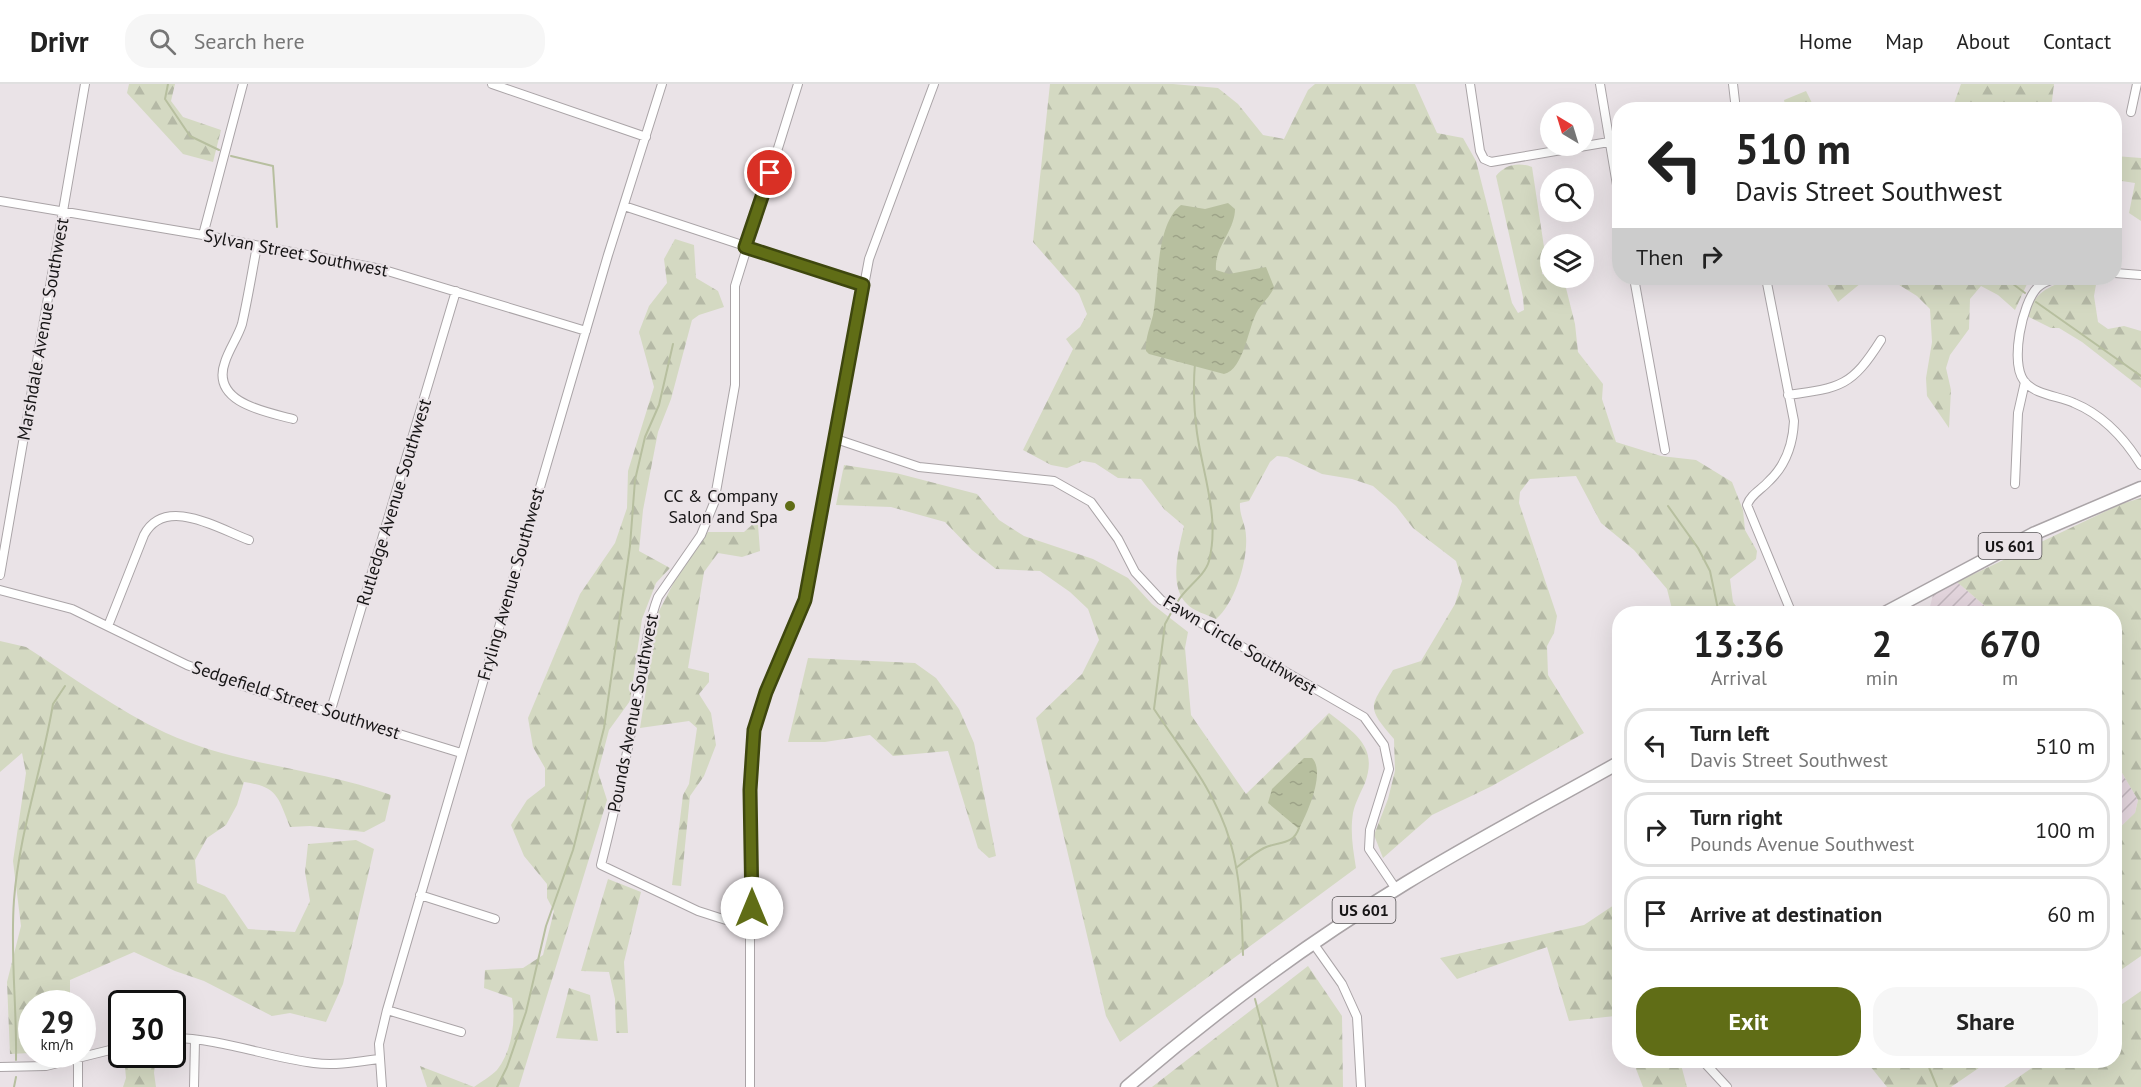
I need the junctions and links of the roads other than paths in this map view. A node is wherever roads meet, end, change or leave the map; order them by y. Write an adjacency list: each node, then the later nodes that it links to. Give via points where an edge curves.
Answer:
1 (85, 84): 18 (street, Marshdale Avenue Southwest)
2 (243, 84): 19 (street)
3 (492, 84): 13 (street)
4 (662, 84): 13 (street, Fryling Avenue Southwest)
5 (798, 84): 21 (street, Pounds Avenue Southwest)
6 (934, 84): 24 (street, via 883,218)
7 (1470, 84): 14 (street, via 1484,159 1498,162)
8 (1600, 84): 14 (street)
9 (1733, 84): 11 (street)
10 (2137, 84): 12 (street)
11 (1735, 102)
12 (2131, 112)
13 (646, 137): 17 (street, Fryling Avenue Southwest)
14 (1609, 142): 15 (street)
15 (1612, 159)
16 (0, 201): 18 (street, Sylvan Street Southwest)
17 (624, 206): 21 (street); 29 (street, Fryling Avenue Southwest)
18 (63, 211): 19 (street, Sylvan Street Southwest); 40 (street, Marshdale Avenue Southwest)
19 (204, 235): 20 (street, Sylvan Street Southwest)
20 (257, 246): 28 (street, Sylvan Street Southwest, via 381,269); 33 (street, via 242,324 225,362 223,378 232,395 243,404)
21 (745, 247): 24 (street); 51 (street, Pounds Avenue Southwest, via 734,300 735,385 714,503 701,535 654,606 621,783 601,865 698,911)
22 (2122, 274): 23 (street)
23 (2141, 275)
24 (863, 285): 34 (street)
25 (1635, 285): 35 (street)
26 (1767, 285): 32 (street)
27 (2044, 285): 31 (street, via 2036,289 2025,309 2019,342 2019,364)
28 (456, 291): 29 (street, Sylvan Street Southwest); 45 (street, Rutledge Avenue Southwest)
29 (586, 331): 46 (street, Fryling Avenue Southwest)
30 (1881, 340): 32 (street, via 1852,379 1815,392)
31 (2025, 382): 36 (street, via 2094,413); 37 (street, via 2018,413)
32 (1788, 395): 42 (street, via 1793,433 1785,460 1747,505)
33 (293, 419)
34 (836, 439): 48 (street, Fawn Circle Southwest, via 919,466 1054,481 1091,502 1118,539 1135,572 1161,600 1364,717 1384,745 1389,769 1370,830 1370,849); 51 (street, via 805,600 754,730 750,790)
35 (1665, 450)
36 (2141, 465)
37 (2016, 484)
38 (2141, 488): 43 (highway, US 601, via 2033,534)
39 (249, 540): 44 (street, via 181,516 160,518 144,535)
40 (0, 575)
41 (0, 590): 44 (street, Sedgefield Street Southwest, via 72,609)
42 (1789, 606)
43 (1898, 606)
44 (108, 626): 45 (street, Sedgefield Street Southwest, via 187,665)
45 (330, 712): 46 (street, Sedgefield Street Southwest)
46 (461, 753): 49 (street, Fryling Avenue Southwest)
47 (1612, 767): 48 (highway, US 601)
48 (1396, 889): 52 (highway, US 601)
49 (420, 895): 50 (street); 53 (street, Fryling Avenue Southwest)
50 (495, 919)
51 (752, 928): 65 (street)
52 (1313, 943): 66 (highway, US 601, via 1246,990); 67 (street, via 1342,984 1358,1017)
53 (387, 1010): 54 (street); 57 (street, Fryling Avenue Southwest)
54 (461, 1032)
55 (186, 1039): 56 (street)
56 (195, 1040): 57 (street, via 314,1063); 63 (street)
57 (378, 1059): 64 (street, Fryling Avenue Southwest)
58 (0, 1067): 59 (street)
59 (18, 1067)
60 (78, 1068): 62 (street)
61 (1709, 1068): 68 (street)
62 (78, 1087)
63 (194, 1087)
64 (382, 1087)
65 (750, 1087)
66 (1128, 1087)
67 (1361, 1087)
68 (1727, 1087)

